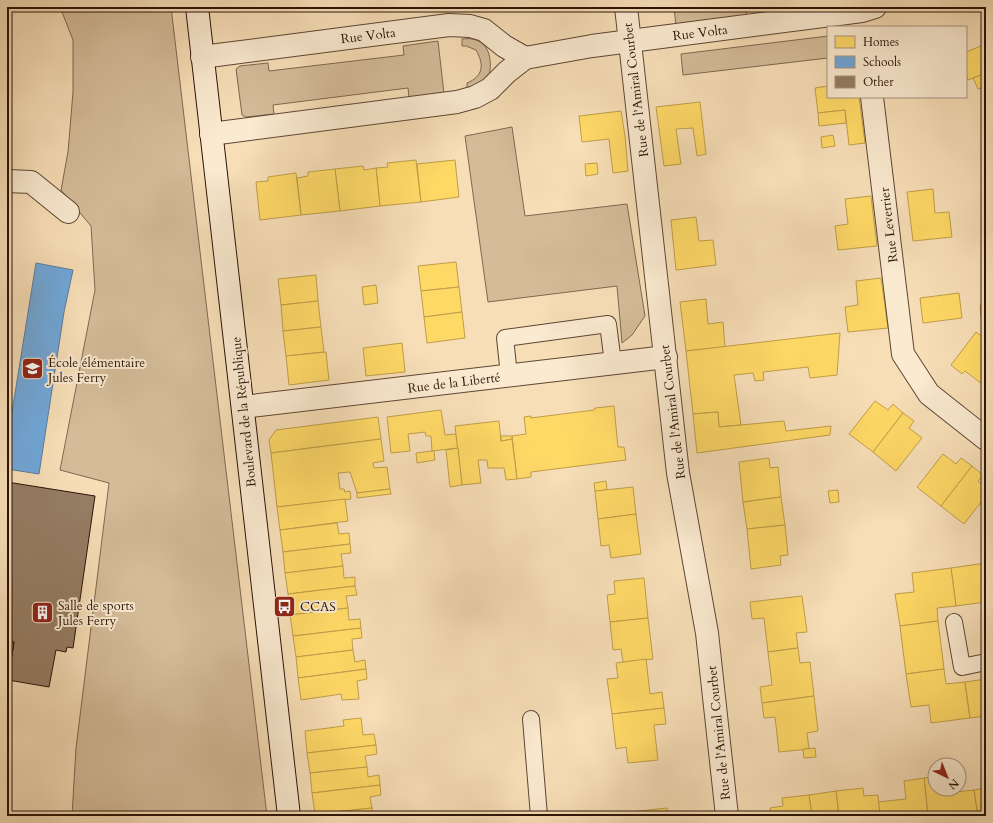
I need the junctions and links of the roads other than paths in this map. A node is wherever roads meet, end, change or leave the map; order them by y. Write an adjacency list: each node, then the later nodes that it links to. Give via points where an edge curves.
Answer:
1 (197, 7): 5 (street, Boulevard de la République)
2 (626, 7): 4 (street, Rue de l'Amiral Courbet)
3 (866, 13): 4 (street, Rue Volta)
4 (630, 41): 6 (street, Rue Volta); 11 (street, Rue de l'Amiral Courbet)
5 (202, 57): 6 (street, Rue Volta, via 449,25 484,30); 8 (street, Boulevard de la République)
6 (525, 58): 8 (street, Rue Volta, via 490,89 458,102)
7 (872, 98): 15 (street, Rue Leverrier, via 903,354 929,394)
8 (211, 134): 14 (street, Boulevard de la République)
9 (7, 181): 10 (street, via 31,182)
10 (68, 212)
11 (666, 356): 12 (street, Rue de la Liberté); 21 (street, Rue de l'Amiral Courbet, via 678,473 707,633)
12 (613, 363): 13 (street, Rue de la Liberté); 13 (lane, via 608,324 505,338)
13 (509, 375): 14 (street, Rue de la Liberté)
14 (242, 407): 19 (street, Boulevard de la République)
15 (986, 439)
16 (954, 622): 17 (lane, via 962,667)
17 (986, 662)
18 (531, 719): 20 (lane)
19 (289, 816)
20 (539, 816)
21 (727, 816)

